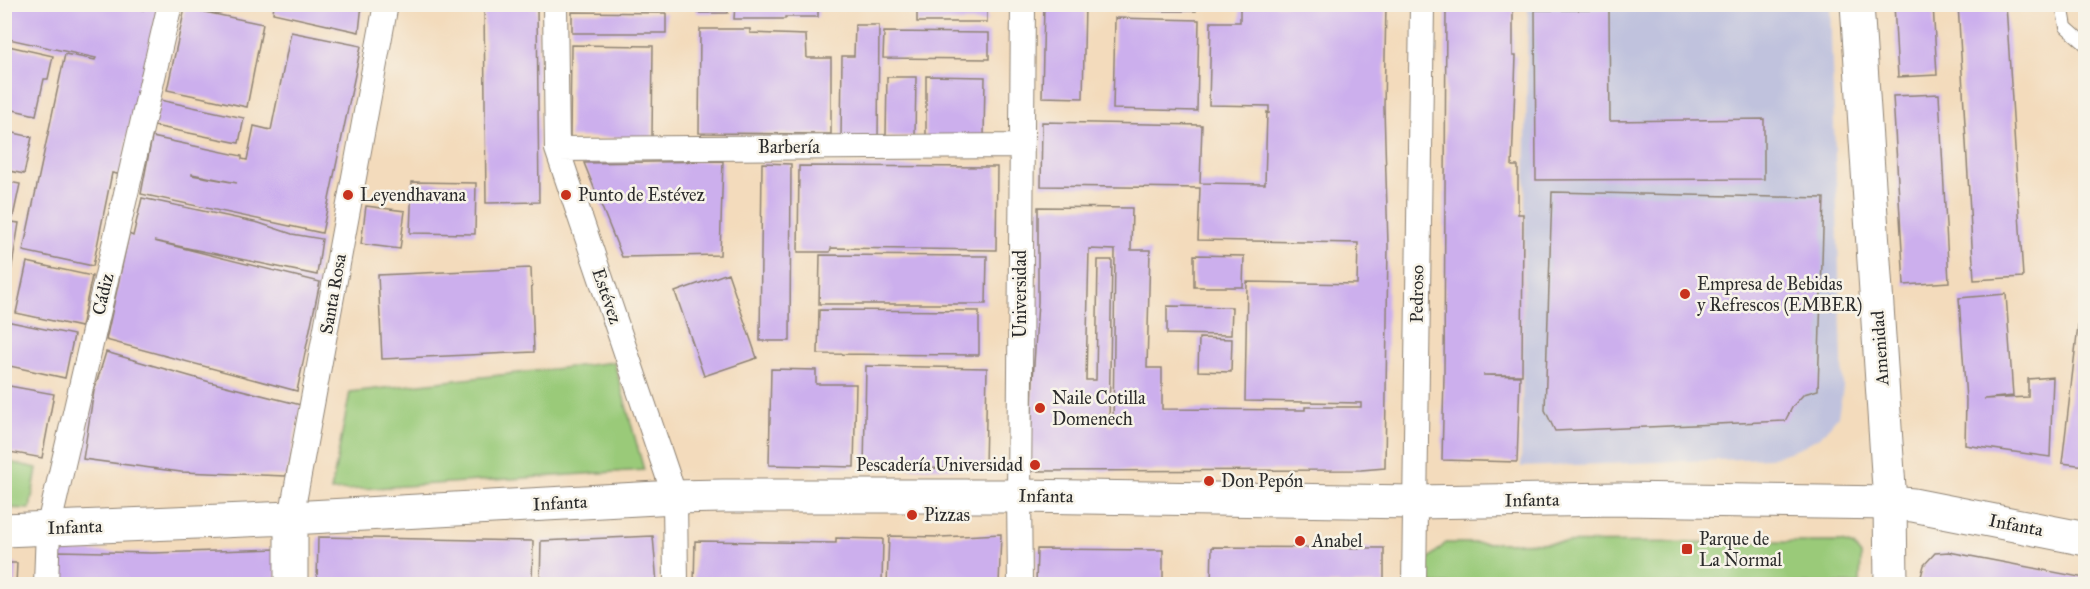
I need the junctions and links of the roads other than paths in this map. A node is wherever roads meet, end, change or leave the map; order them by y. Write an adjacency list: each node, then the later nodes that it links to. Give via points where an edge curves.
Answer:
1 (170, 4): 16 (street, Cádiz)
2 (386, 4): 15 (street, Santa Rosa)
3 (555, 4): 10 (street, Estévez)
4 (1023, 4): 9 (street, Universidad)
5 (1422, 4): 13 (street, Pedroso)
6 (1857, 4): 14 (main road, Amenidad)
7 (2062, 4): 8 (lane, via 2066,27)
8 (2085, 45)
9 (1021, 146): 10 (street, Barbería); 12 (street, Universidad)
10 (557, 149): 11 (street, Estévez)
11 (675, 496): 12 (main road, Infanta); 15 (main road, Infanta); 21 (street, Estévez)
12 (1019, 496): 13 (main road, Infanta); 22 (street, Universidad)
13 (1414, 502): 14 (main road, Infanta, via 1620,499); 23 (street, Pedroso)
14 (1890, 504): 18 (main road, Infanta); 24 (main road, Amenidad)
15 (291, 518): 16 (main road, Infanta); 20 (main road, Santa Rosa)
16 (48, 529): 17 (main road, Infanta); 19 (street, Cádiz)
17 (4, 530)
18 (2085, 538)
19 (45, 585)
20 (291, 585)
21 (676, 585)
22 (1020, 585)
23 (1414, 585)
24 (1891, 585)

